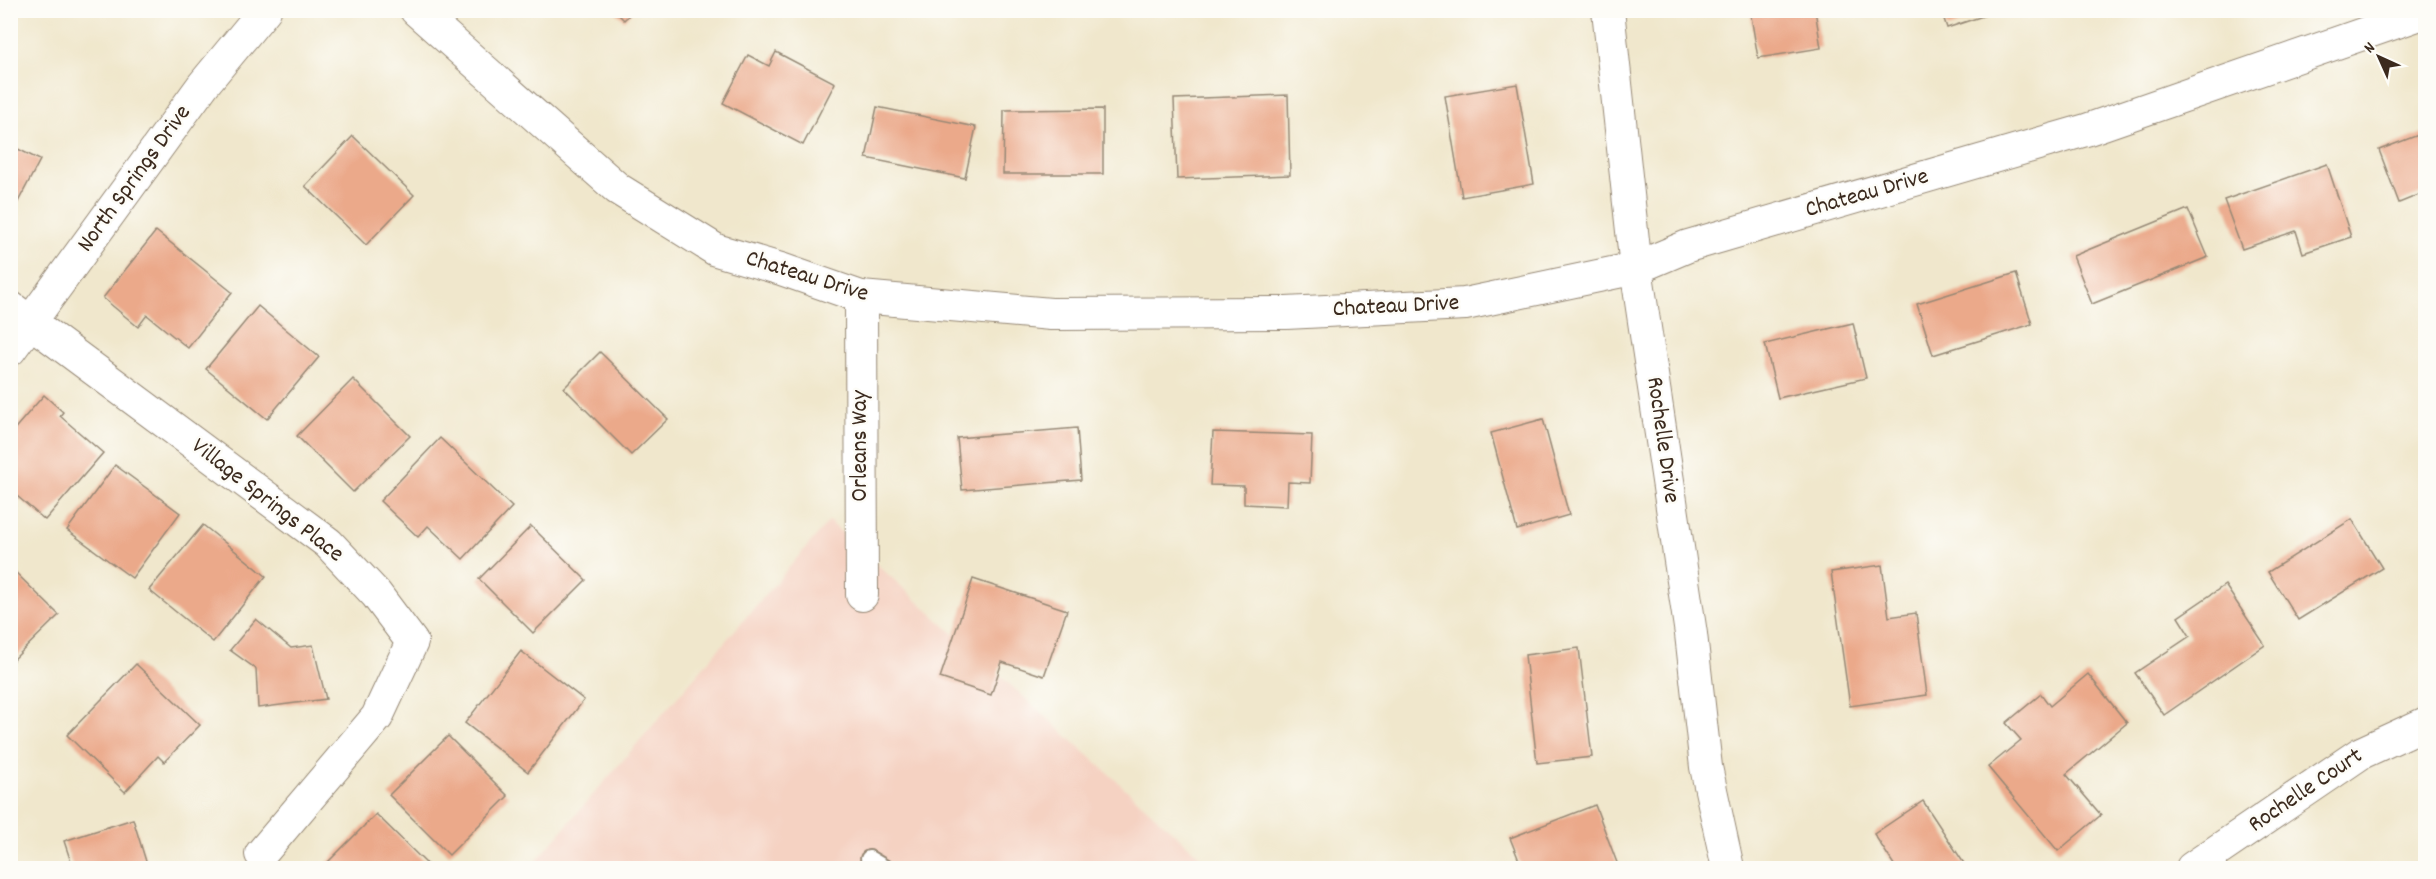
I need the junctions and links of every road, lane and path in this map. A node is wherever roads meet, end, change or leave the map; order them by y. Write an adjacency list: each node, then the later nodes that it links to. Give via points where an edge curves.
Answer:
1 (265, 10): 7 (street, North Springs Drive)
2 (416, 10): 6 (street, Chateau Drive, via 618,189 716,250)
3 (1608, 10): 5 (street, Rochelle Drive)
4 (2426, 12): 5 (street, Chateau Drive, via 2086,130 1688,246)
5 (1636, 268): 6 (street, Chateau Drive, via 1465,304 1286,313 1052,314); 14 (street, Rochelle Drive, via 1691,634 1706,767)
6 (861, 297): 9 (street, Orleans Way)
7 (21, 315): 8 (street, North Springs Drive); 11 (street, Village Springs Place, via 328,543 376,594 412,642 376,717)
8 (10, 351)
9 (862, 594)
10 (2426, 723): 15 (street, Rochelle Court, via 2361,753)
11 (261, 854)
12 (869, 859): 13 (lane)
13 (884, 868)
14 (1728, 868)
15 (2192, 868)

